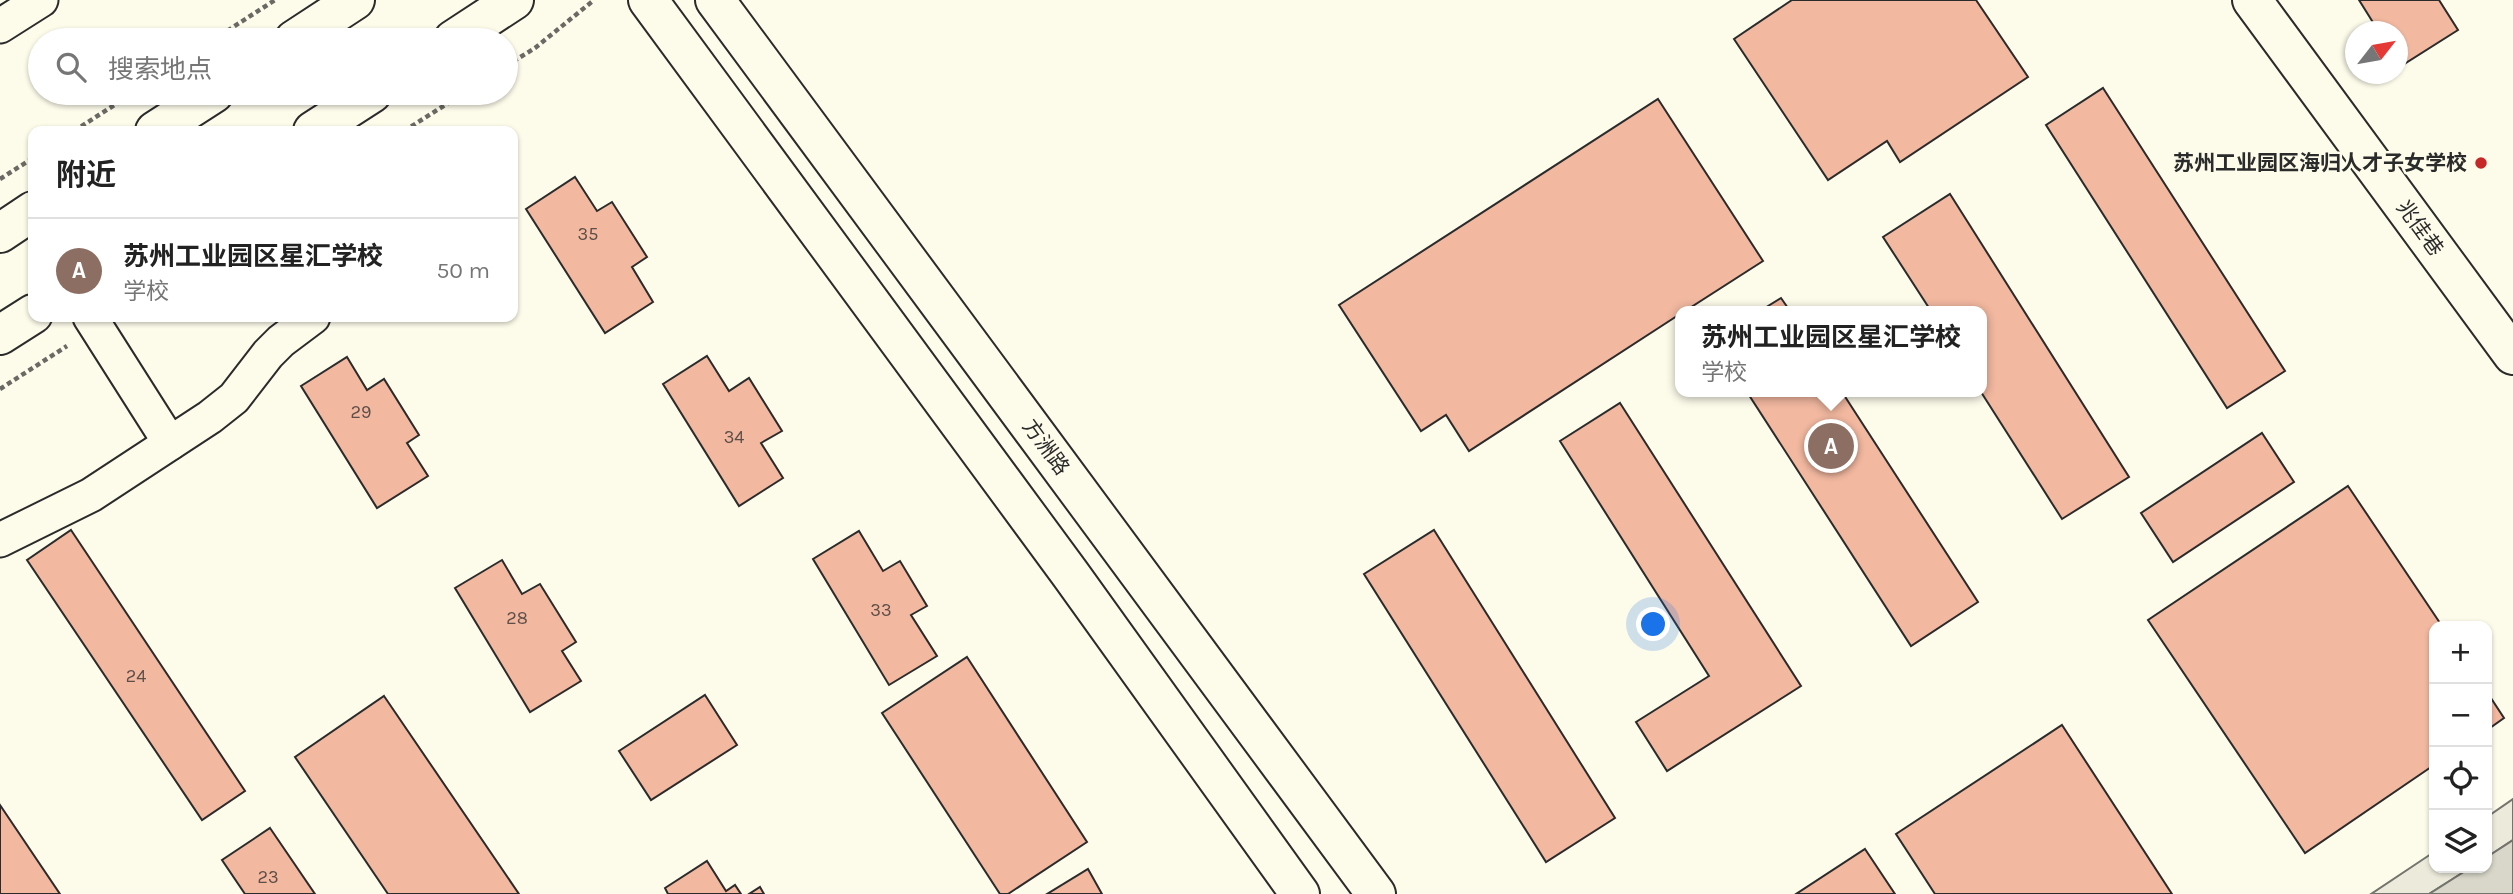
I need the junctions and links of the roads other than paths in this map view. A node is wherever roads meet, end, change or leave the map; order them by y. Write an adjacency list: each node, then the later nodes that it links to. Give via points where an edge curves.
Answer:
1 (41, 0): 7 (street)
2 (355, 0): 8 (main road)
3 (514, 0): 9 (main road)
4 (648, 0): 23 (main road)
5 (715, 0): 24 (main road, 方洲路)
6 (2252, 0): 20 (main road, 兆佳巷)
7 (0, 26)
8 (312, 28)
9 (471, 28)
10 (195, 105): 12 (main road)
11 (353, 105): 13 (main road)
12 (163, 126)
13 (321, 126)
14 (28, 214): 15 (main road)
15 (0, 233)
16 (28, 317): 19 (main road)
17 (94, 322): 21 (street)
18 (307, 322): 21 (street, via 268,354 234,398)
19 (0, 335)
20 (2513, 355)
21 (170, 443): 22 (street, via 92,495)
22 (0, 540)
23 (1300, 894)
24 (1376, 894)

